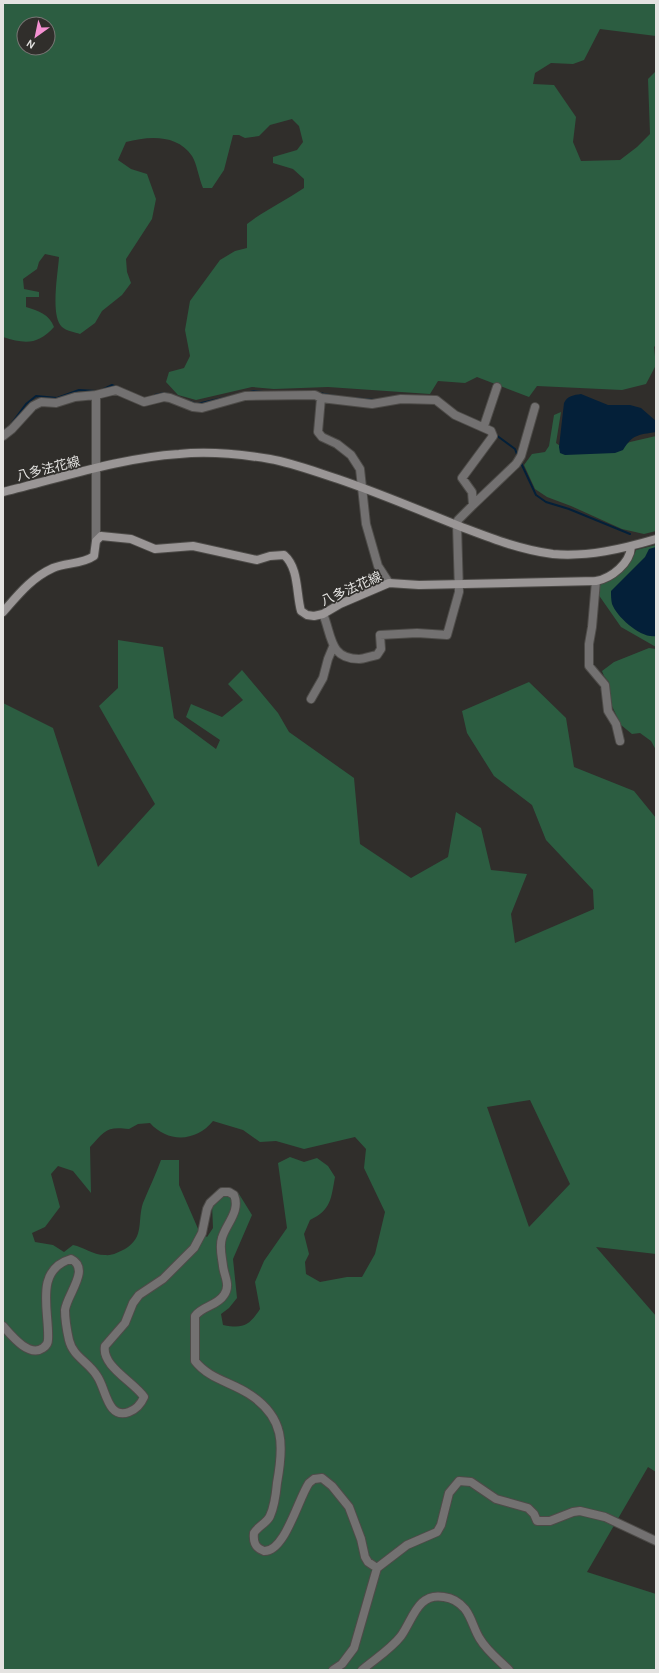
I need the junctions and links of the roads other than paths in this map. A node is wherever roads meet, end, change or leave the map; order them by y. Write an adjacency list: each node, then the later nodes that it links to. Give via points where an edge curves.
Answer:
1 (497, 387): 5 (street)
2 (96, 395): 3 (street, via 116,390 144,402 164,397 193,408 202,408 245,396 314,395); 6 (street, via 75,397 56,404 41,402 33,406); 7 (street)
3 (321, 398): 5 (street, via 372,404 401,399 436,400 455,415); 8 (street, via 318,432 351,455 360,468)
4 (535, 408): 10 (street, via 521,456 516,464)
5 (484, 426): 10 (street, via 492,431 493,436 462,478 472,492)
6 (3, 436)
7 (95, 469): 8 (main road, 八多法花線, via 143,458 180,454 233,454 278,461); 9 (main road, 八多法花線); 13 (street)
8 (363, 488): 11 (main road, 八多法花線); 16 (street, via 366,524 375,558)
9 (3, 492)
10 (473, 505): 11 (street, via 458,520)
11 (457, 525): 14 (main road, 八多法花線, via 524,548 551,554 598,553); 17 (street)
12 (656, 539): 14 (main road, 八多法花線)
13 (96, 541): 18 (main road, via 94,556 87,561 54,567 28,583); 19 (main road, 八多法花線, via 101,536 131,539 155,549 193,546 257,560 284,555 290,560 301,611 314,616)
14 (631, 547): 15 (main road, 八多法花線, via 631,554 622,567)
15 (596, 582): 17 (main road, 八多法花線); 22 (street, via 589,666 606,685 606,703 616,724)
16 (389, 583): 17 (main road, 八多法花線, via 419,586); 19 (main road, 八多法花線, via 352,598)
17 (459, 584): 20 (street, via 447,635 417,632 380,635 381,649 377,655 359,659 344,656)
18 (3, 612)
19 (323, 614): 20 (street)
20 (333, 647): 21 (street, via 323,678)
21 (311, 699)
22 (620, 741)
23 (3, 1326): 25 (street, via 22,1345 32,1350 40,1350 45,1346 48,1342 45,1309 49,1279 63,1261 76,1261 80,1269 79,1274 65,1310 70,1343 76,1355 97,1376 109,1405 124,1414 133,1410 141,1404 144,1397 114,1368 108,1359 105,1346 125,1323 139,1295 164,1279 194,1248 202,1233 206,1209 210,1203 222,1192 234,1195 236,1205 222,1238 220,1250 228,1286 220,1300 199,1311 196,1316 195,1361 210,1375 251,1395 272,1416 280,1431 281,1454 274,1503 268,1519 254,1533 254,1543 258,1549 264,1551 274,1549 283,1537 308,1483 322,1478 349,1507 365,1557)
24 (656, 1541): 25 (street, via 605,1517 580,1511 550,1521 537,1521 528,1508 496,1500 471,1482 459,1481 449,1493 437,1532 407,1545)
25 (377, 1568): 26 (street, via 354,1648 342,1664)
26 (333, 1670)
27 (362, 1670): 28 (street, via 402,1634 409,1618 422,1602 432,1596 440,1596 449,1597 465,1608 487,1649)
28 (509, 1670)

